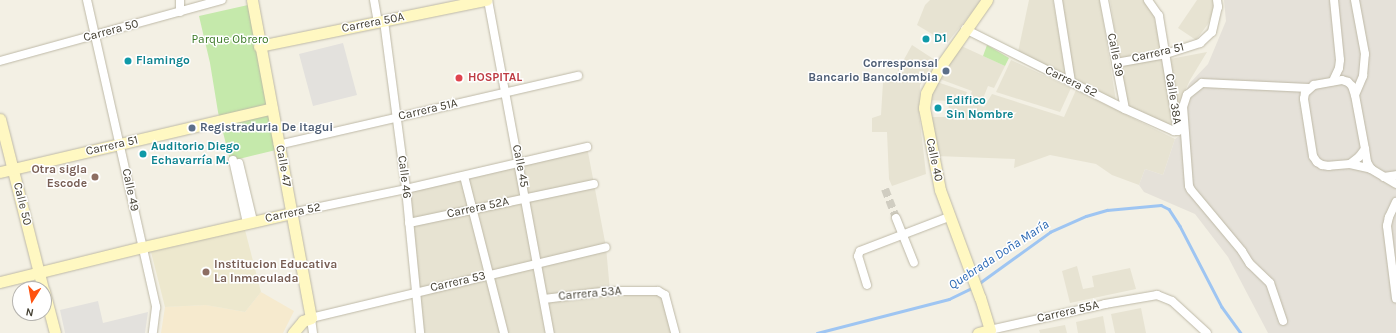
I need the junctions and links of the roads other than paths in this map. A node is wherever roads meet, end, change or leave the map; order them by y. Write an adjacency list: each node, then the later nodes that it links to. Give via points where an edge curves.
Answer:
1 (87, 0): 17 (street, Calle 49)
2 (180, 0): 14 (street)
3 (222, 0): 14 (street, Carrera 50)
4 (252, 0): 18 (street, Calle 47)
5 (374, 0): 15 (street, Calle 46)
6 (487, 0): 15 (street, Carrera 50A); 26 (street, Calle 45)
7 (987, 0): 16 (street, Calle 40)
8 (1058, 0): 24 (street)
9 (1104, 0): 21 (street, Calle 39)
10 (1148, 0): 19 (street, Calle 38A, via 1159,16)
11 (1217, 0): 19 (street, Carrera 51, via 1218,7 1212,32 1200,43)
12 (1334, 0): 23 (street, via 1340,68)
13 (1355, 0): 27 (street, via 1365,54 1363,76)
14 (180, 12): 17 (street, Carrera 50)
15 (381, 21): 18 (street, Carrera 50A); 30 (street, Calle 46)
16 (965, 29): 24 (street, Carrera 52); 53 (street, Calle 40, via 926,93 924,108 936,175)
17 (96, 35): 20 (street, Carrera 50); 33 (street, Calle 49)
18 (260, 46): 28 (street, Calle 47)
19 (1166, 54): 21 (street, Carrera 51); 32 (street, Calle 38A)
20 (0, 61)
21 (1116, 62): 29 (street, Calle 39)
22 (578, 76): 26 (street, Carrera 51A)
23 (1333, 81): 25 (street); 27 (street, via 1348,82)
24 (1072, 82): 29 (street, Carrera 52)
25 (1309, 88): 39 (street, via 1304,99 1313,156 1322,165); 72 (street, via 1202,83 1188,95 1183,107 1189,186 1250,264 1270,283)
26 (505, 92): 30 (street, Carrera 51A); 38 (street, Calle 45)
27 (1355, 95): 36 (street)
28 (272, 108): 33 (street, Carrera 51); 34 (street, Calle 47)
29 (1125, 109): 32 (street, Carrera 52)
30 (396, 117): 34 (street, Carrera 51A); 48 (street, Calle 46)
31 (0, 119): 40 (street, Calle 50)
32 (1178, 131)
33 (120, 144): 40 (street, Carrera 51); 58 (street, Calle 49)
34 (278, 145): 52 (street, Calle 47)
35 (587, 147): 38 (street, Carrera 52)
36 (1365, 149): 39 (street, via 1356,161); 41 (street)
37 (235, 160): 55 (street)
38 (519, 161): 44 (street, Carrera 52); 49 (street, Calle 45)
39 (1350, 164): 41 (street)
40 (13, 169): 42 (street, Carrera 51); 62 (street, Calle 50)
41 (1371, 169): 45 (street)
42 (0, 172)
43 (1396, 175): 45 (street)
44 (464, 176): 48 (street, Carrera 52); 51 (street)
45 (1384, 177): 47 (street)
46 (594, 184): 49 (street, Carrera 52A)
47 (1396, 184)
48 (406, 189): 52 (street, Carrera 52); 56 (street, Calle 46)
49 (526, 198): 51 (street, Carrera 52A); 60 (street, Calle 45)
50 (1396, 202): 69 (street, via 1387,226)
51 (473, 209): 56 (street, Carrera 52A); 63 (street)
52 (291, 213): 55 (street, Carrera 52); 70 (street, Calle 47)
53 (949, 217): 57 (street); 73 (street, Calle 40)
54 (896, 218): 57 (street)
55 (250, 222): 58 (street, Carrera 52)
56 (409, 223): 67 (street, Calle 46)
57 (902, 235): 61 (street); 66 (street, via 860,251 858,256)
58 (143, 247): 62 (street, Carrera 52); 75 (street, Calle 49, via 156,307)
59 (606, 247): 60 (street, Carrera 53)
60 (538, 263): 63 (street, Carrera 53); 68 (street, Calle 45)
61 (914, 263)
62 (39, 273): 64 (street, Calle 50); 65 (street, Carrera 52)
63 (490, 275): 67 (street, Carrera 53); 79 (street)
64 (41, 281)
65 (0, 282)
66 (867, 285)
67 (416, 292): 70 (street, Carrera 53); 78 (street, Calle 46)
68 (544, 298): 80 (street, Calle 45); 81 (street, Carrera 53A, via 610,291 663,292)
69 (1396, 298)
70 (310, 318): 76 (street, via 303,321); 77 (street, Calle 47)
71 (52, 321): 74 (street, Calle 50)
72 (1283, 321)
73 (990, 330): 82 (street, Carrera 55A); 83 (street, Carrera 55A, via 1157,295 1172,301)
74 (55, 333)
75 (153, 333)
76 (293, 333)
77 (313, 333)
78 (420, 333)
79 (504, 333)
80 (550, 333)
81 (675, 333)
82 (978, 333)
83 (1207, 333)

